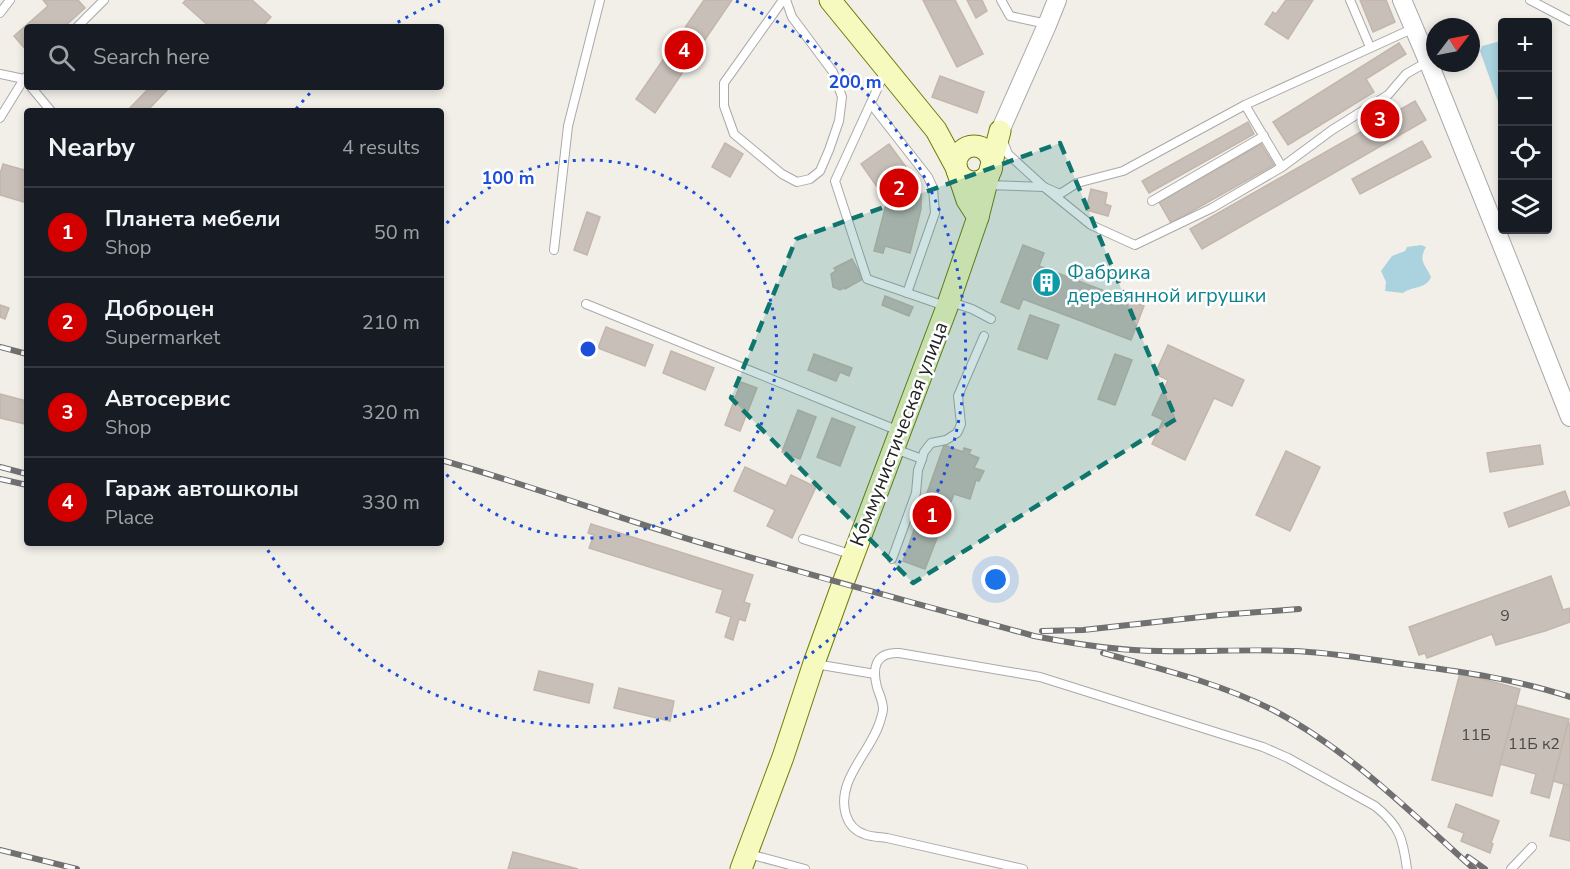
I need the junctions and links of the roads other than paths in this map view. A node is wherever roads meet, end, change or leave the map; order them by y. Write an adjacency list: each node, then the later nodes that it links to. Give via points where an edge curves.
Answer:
1 (10, 0): 11 (lane)
2 (104, 0): 13 (lane)
3 (600, 0): 39 (lane, via 568,126)
4 (784, 0): 4 (lane, via 833,72 842,97 839,121 819,171 810,179 797,182 734,134 724,106 724,83)
5 (830, 0): 19 (main road)
6 (1001, 0): 14 (lane, via 1010,16)
7 (1057, 0): 14 (street, Коммунистическая улица)
8 (1350, 0): 16 (lane)
9 (1402, 0): 15 (street)
10 (1530, 0): 12 (lane)
11 (0, 13)
12 (1570, 21)
13 (80, 24)
14 (1047, 25): 30 (street, Коммунистическая улица)
15 (1414, 28): 16 (lane); 17 (street)
16 (1370, 47): 26 (lane)
17 (1426, 56)
18 (1426, 62): 33 (lane, via 1406,74 1388,95)
19 (886, 69): 25 (lane); 29 (main road)
20 (1432, 72): 45 (street)
21 (0, 74): 22 (lane)
22 (24, 79)
23 (24, 82): 28 (lane)
24 (34, 90): 27 (lane)
25 (871, 104): 40 (lane, via 928,177 933,189 935,213); 40 (lane, via 835,181 867,279)
26 (1245, 105): 31 (lane); 36 (lane, via 1123,171 1077,183 1060,194)
27 (48, 108)
28 (0, 118)
29 (936, 130): 32 (main road, via 956,143); 34 (main road)
30 (1000, 131): 32 (main road, via 987,143); 35 (main road, Коммунистическая улица); 36 (lane, via 1008,154)
31 (1264, 136): 33 (lane); 37 (lane)
32 (972, 145): 34 (main road, via 958,155); 35 (main road, via 992,159)
33 (1282, 167): 36 (lane, via 1212,208 1134,245 1091,225)
34 (956, 168): 35 (main road, via 962,178 972,182); 38 (main road, via 967,200)
35 (988, 177): 36 (lane); 38 (main road, Коммунистическая улица)
36 (1044, 187)
37 (1152, 201)
38 (978, 217): 42 (main road, Коммунистическая улица)
39 (554, 250)
40 (907, 293): 42 (lane)
41 (586, 304): 46 (lane)
42 (948, 304): 43 (lane, via 972,309); 46 (main road, Коммунистическая улица)
43 (991, 319)
44 (984, 336): 47 (lane, via 958,396 961,424 957,433 931,443)
45 (1570, 417)
46 (897, 440): 47 (lane); 49 (main road, Коммунистическая улица)
47 (922, 459): 50 (lane, via 916,493)
48 (803, 539): 49 (lane)
49 (853, 555): 51 (main road, Коммунистическая улица)
50 (892, 559)
51 (814, 663): 52 (lane); 54 (main road, Коммунистическая улица)
52 (875, 674): 56 (lane, via 883,709 881,720 843,796 847,819 854,829); 57 (lane, via 879,658 891,653 1040,677 1263,747 1385,813 1397,827)
53 (1532, 847): 58 (lane)
54 (744, 861): 55 (lane)
55 (805, 869)
56 (1023, 869)
57 (1407, 869)
58 (1511, 869)

